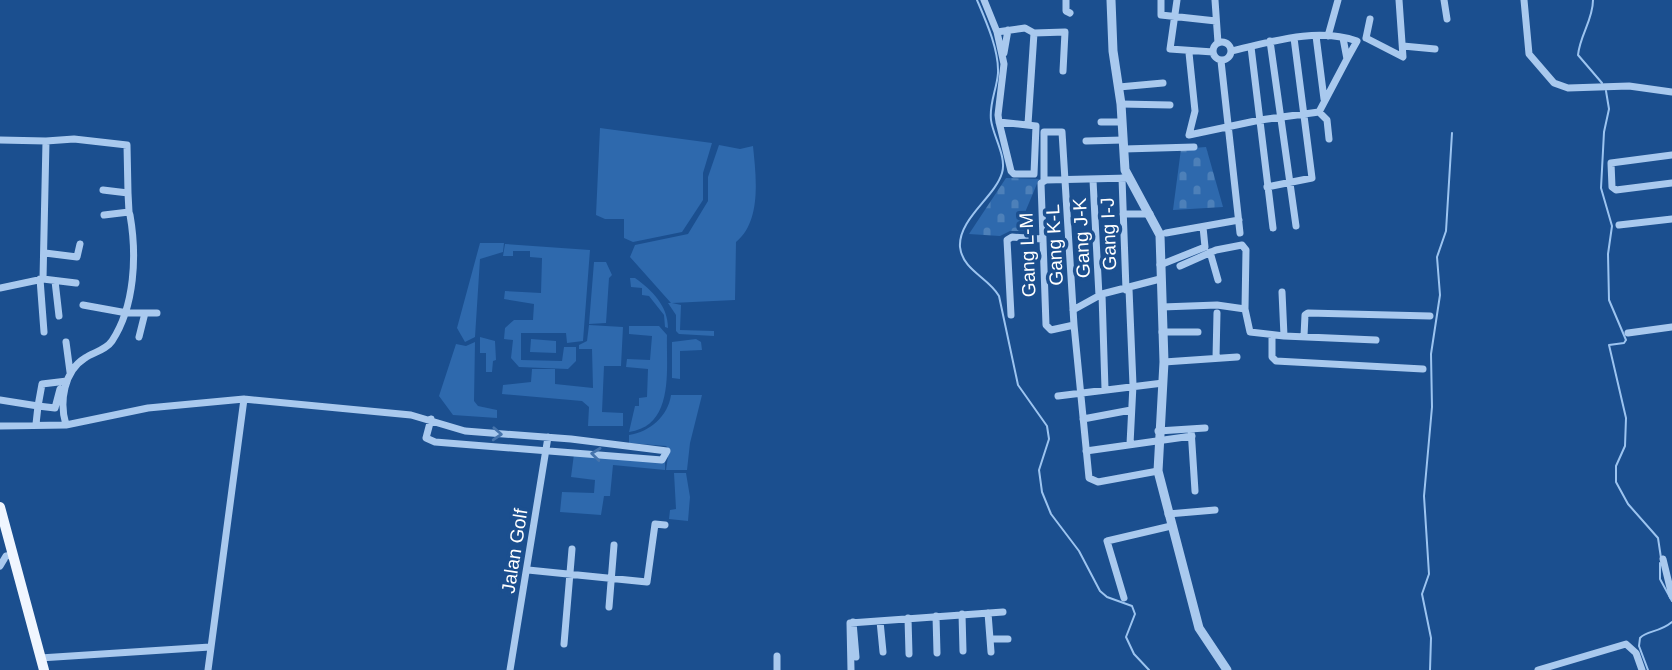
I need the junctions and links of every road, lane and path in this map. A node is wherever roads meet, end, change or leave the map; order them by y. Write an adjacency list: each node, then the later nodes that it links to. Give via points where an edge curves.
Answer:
1 (984, 0): 17 (street)
2 (1066, 0): 11 (street)
3 (1111, 0): 38 (street)
4 (1161, 0): 12 (street, via 1160,15)
5 (1177, 0): 12 (street)
6 (1215, 0): 15 (street)
7 (1338, 0): 20 (street)
8 (1399, 0): 28 (street)
9 (1444, 0): 14 (street)
10 (1524, 0): 39 (street, via 1529,54 1543,74 1562,87)
11 (1070, 13)
12 (1176, 18): 15 (street); 32 (street, via 1170,49)
13 (1370, 19): 23 (street)
14 (1447, 19)
15 (1216, 21): 26 (street)
16 (1008, 30): 17 (street); 18 (street, via 1025,28); 33 (street)
17 (997, 32): 33 (street)
18 (1034, 33): 36 (street, via 1066,33); 51 (street)
19 (1316, 36): 20 (street); 21 (street); 40 (street)
20 (1328, 36): 22 (street)
21 (1294, 38): 24 (street); 45 (street)
22 (1343, 38): 25 (street); 34 (street)
23 (1366, 38): 25 (street); 28 (street, via 1403,57)
24 (1270, 41): 27 (street); 46 (street)
25 (1357, 42): 34 (street)
26 (1218, 43): 30 (street, via 1227,43); 31 (street)
27 (1251, 47): 30 (street); 47 (street)
28 (1404, 47): 29 (street)
29 (1435, 49)
30 (1231, 51): 35 (street)
31 (1213, 52): 32 (street); 35 (street)
32 (1189, 53): 43 (street)
33 (1003, 57): 48 (street)
34 (1347, 58): 40 (street)
35 (1221, 61): 52 (street)
36 (1063, 71)
37 (1163, 83): 38 (street)
38 (1119, 87): 41 (street)
39 (1672, 92)
40 (1324, 99): 44 (street)
41 (1121, 104): 42 (street); 50 (street)
42 (1170, 106)
43 (1195, 111): 53 (street); 53 (street, via 1187,134)
44 (1320, 112): 45 (street); 54 (street, via 1327,120)
45 (1303, 114): 46 (street); 66 (street, via 1312,177)
46 (1280, 116): 47 (street); 66 (street)
47 (1259, 120): 52 (street); 67 (street)
48 (999, 122): 51 (street); 51 (street, via 1011,171 1020,175 1037,172 1037,128)
49 (1101, 122): 50 (street)
50 (1122, 122): 58 (street)
51 (1028, 124)
52 (1229, 127): 53 (street); 75 (street)
53 (1200, 132)
54 (1329, 139)
55 (0, 140): 56 (street)
56 (46, 141): 69 (street, via 127,145); 85 (street)
57 (1086, 141): 58 (street)
58 (1123, 144): 59 (street); 61 (street)
59 (1194, 147)
60 (1672, 155): 65 (street, via 1612,163 1612,187)
61 (1126, 178): 63 (street); 71 (street, Gang I-J); 72 (street)
62 (1066, 180): 63 (street); 64 (street); 64 (street, Gang K-L, via 1065,134 1045,130); 100 (street, Gang K-L)
63 (1093, 180): 96 (street, Gang J-K)
64 (1042, 182): 82 (street, Gang L-M)
65 (1672, 183)
66 (1290, 184): 67 (street); 77 (street)
67 (1267, 187): 79 (street)
68 (103, 190): 69 (street)
69 (128, 193): 70 (street)
70 (129, 212): 73 (street); 101 (street, via 133,247)
71 (1124, 214): 72 (street); 94 (street, Gang I-J)
72 (1150, 214): 86 (street, via 1160,235)
73 (104, 215)
74 (1672, 219): 76 (street)
75 (1239, 220): 78 (street); 81 (street)
76 (1619, 225)
77 (1296, 226)
78 (1203, 227): 80 (street); 86 (street, via 1205,247)
79 (1273, 228)
80 (1167, 233)
81 (1240, 233)
82 (1042, 239): 105 (street, via 1007,240); 108 (street, Gang L-M, via 1046,326 1051,330)
83 (80, 244): 85 (street, via 76,258)
84 (1210, 252): 87 (street); 90 (street); 99 (street, via 1245,248)
85 (45, 253): 88 (street)
86 (1160, 265): 89 (street)
87 (1180, 266)
88 (41, 279): 91 (street); 93 (street); 111 (street)
89 (1160, 279): 94 (street); 98 (street)
90 (1218, 280)
91 (55, 281): 92 (street); 106 (street)
92 (76, 283)
93 (0, 288)
94 (1127, 289): 96 (street); 127 (street, Gang I-J)
95 (1282, 292): 115 (street)
96 (1101, 295): 100 (street); 129 (street, Gang J-K)
97 (83, 306): 101 (street)
98 (1162, 307): 99 (street); 112 (street)
99 (1245, 309): 114 (street, via 1250,331)
100 (1073, 310): 108 (street, Gang K-L)
101 (127, 313): 102 (street); 124 (street, via 109,345)
102 (145, 313): 103 (street); 117 (street)
103 (157, 313)
104 (1217, 313): 121 (street)
105 (1011, 315)
106 (59, 316)
107 (1430, 316): 116 (street, via 1308,313)
108 (1074, 325): 130 (street, Gang K-L)
109 (1672, 327): 113 (street)
110 (1198, 331): 112 (street)
111 (44, 332)
112 (1162, 332): 122 (street)
113 (1628, 333)
114 (1272, 335): 115 (street); 123 (street, via 1276,361)
115 (1284, 336): 116 (street)
116 (1304, 336): 118 (street)
117 (139, 337)
118 (1376, 340)
119 (66, 342): 124 (street)
120 (1237, 357): 121 (street)
121 (1216, 358): 122 (street)
122 (1164, 362): 126 (street)
123 (1423, 369)
124 (70, 372): 125 (street)
125 (67, 381): 134 (street, via 42,384); 141 (street)
126 (1163, 383): 127 (street); 145 (street)
127 (1133, 385): 129 (street); 136 (street, Gang I-J)
128 (60, 389): 135 (street)
129 (1105, 389): 130 (street)
130 (1079, 393): 131 (street); 138 (street, Gang K-L)
131 (1058, 396)
132 (244, 399): 137 (street); 141 (street, via 148,408); 179 (street)
133 (0, 400): 134 (street)
134 (38, 406): 135 (street); 139 (street)
135 (55, 408): 140 (street)
136 (1132, 410): 138 (street); 147 (street, Gang I-J)
137 (431, 419): 146 (street, one-way to 146, via 465,431); 148 (street, via 426,436 430,441)
138 (1083, 419): 149 (street, Gang K-L)
139 (36, 424): 140 (street); 142 (street)
140 (53, 425): 141 (street)
141 (66, 425)
142 (0, 426)
143 (1205, 428): 144 (street)
144 (1191, 433): 145 (street); 151 (street)
145 (1158, 435): 147 (street); 150 (street)
146 (548, 438): 148 (street, Jalan Golf); 148 (street, one-way to 148, via 667,451 662,460)
147 (1130, 444): 149 (street)
148 (546, 450): 163 (street, Jalan Golf)
149 (1086, 451): 150 (street, Gang K-L, via 1091,482)
150 (1158, 471): 154 (street)
151 (1195, 491)
152 (0, 508): 157 (main road)
153 (1215, 510): 154 (street)
154 (1168, 514): 156 (street)
155 (665, 525): 165 (street, via 655,523 649,580)
156 (1171, 526): 167 (street, via 1107,541); 193 (street, via 1199,628)
157 (5, 542): 160 (main road)
158 (614, 545): 165 (street)
159 (572, 549): 164 (street)
160 (6, 556): 162 (street); 187 (main road)
161 (1663, 559): 166 (street)
162 (0, 566)
163 (528, 570): 164 (street); 190 (street, Jalan Golf)
164 (570, 573): 165 (street); 178 (street)
165 (611, 576): 168 (street)
166 (1672, 596)
167 (1124, 598)
168 (609, 607)
169 (1003, 612): 170 (street)
170 (988, 613): 171 (street); 176 (street)
171 (962, 614): 172 (street); 180 (street)
172 (936, 616): 173 (street); 183 (street)
173 (908, 618): 174 (street); 184 (street)
174 (880, 621): 175 (street); 181 (street)
175 (851, 624): 186 (street); 192 (street)
176 (990, 639): 177 (street); 182 (street)
177 (1007, 639)
178 (564, 644)
179 (210, 647): 187 (street); 189 (street)
180 (963, 651)
181 (883, 652)
182 (990, 652)
183 (937, 653)
184 (909, 654)
185 (778, 656): 191 (street)
186 (856, 657)
187 (40, 658): 188 (main road)
188 (44, 670)
189 (208, 670)
190 (510, 670)
191 (777, 670)
192 (851, 670)
193 (1227, 670)
194 (1538, 670): 195 (street, via 1625,644 1636,653)
195 (1641, 670)

